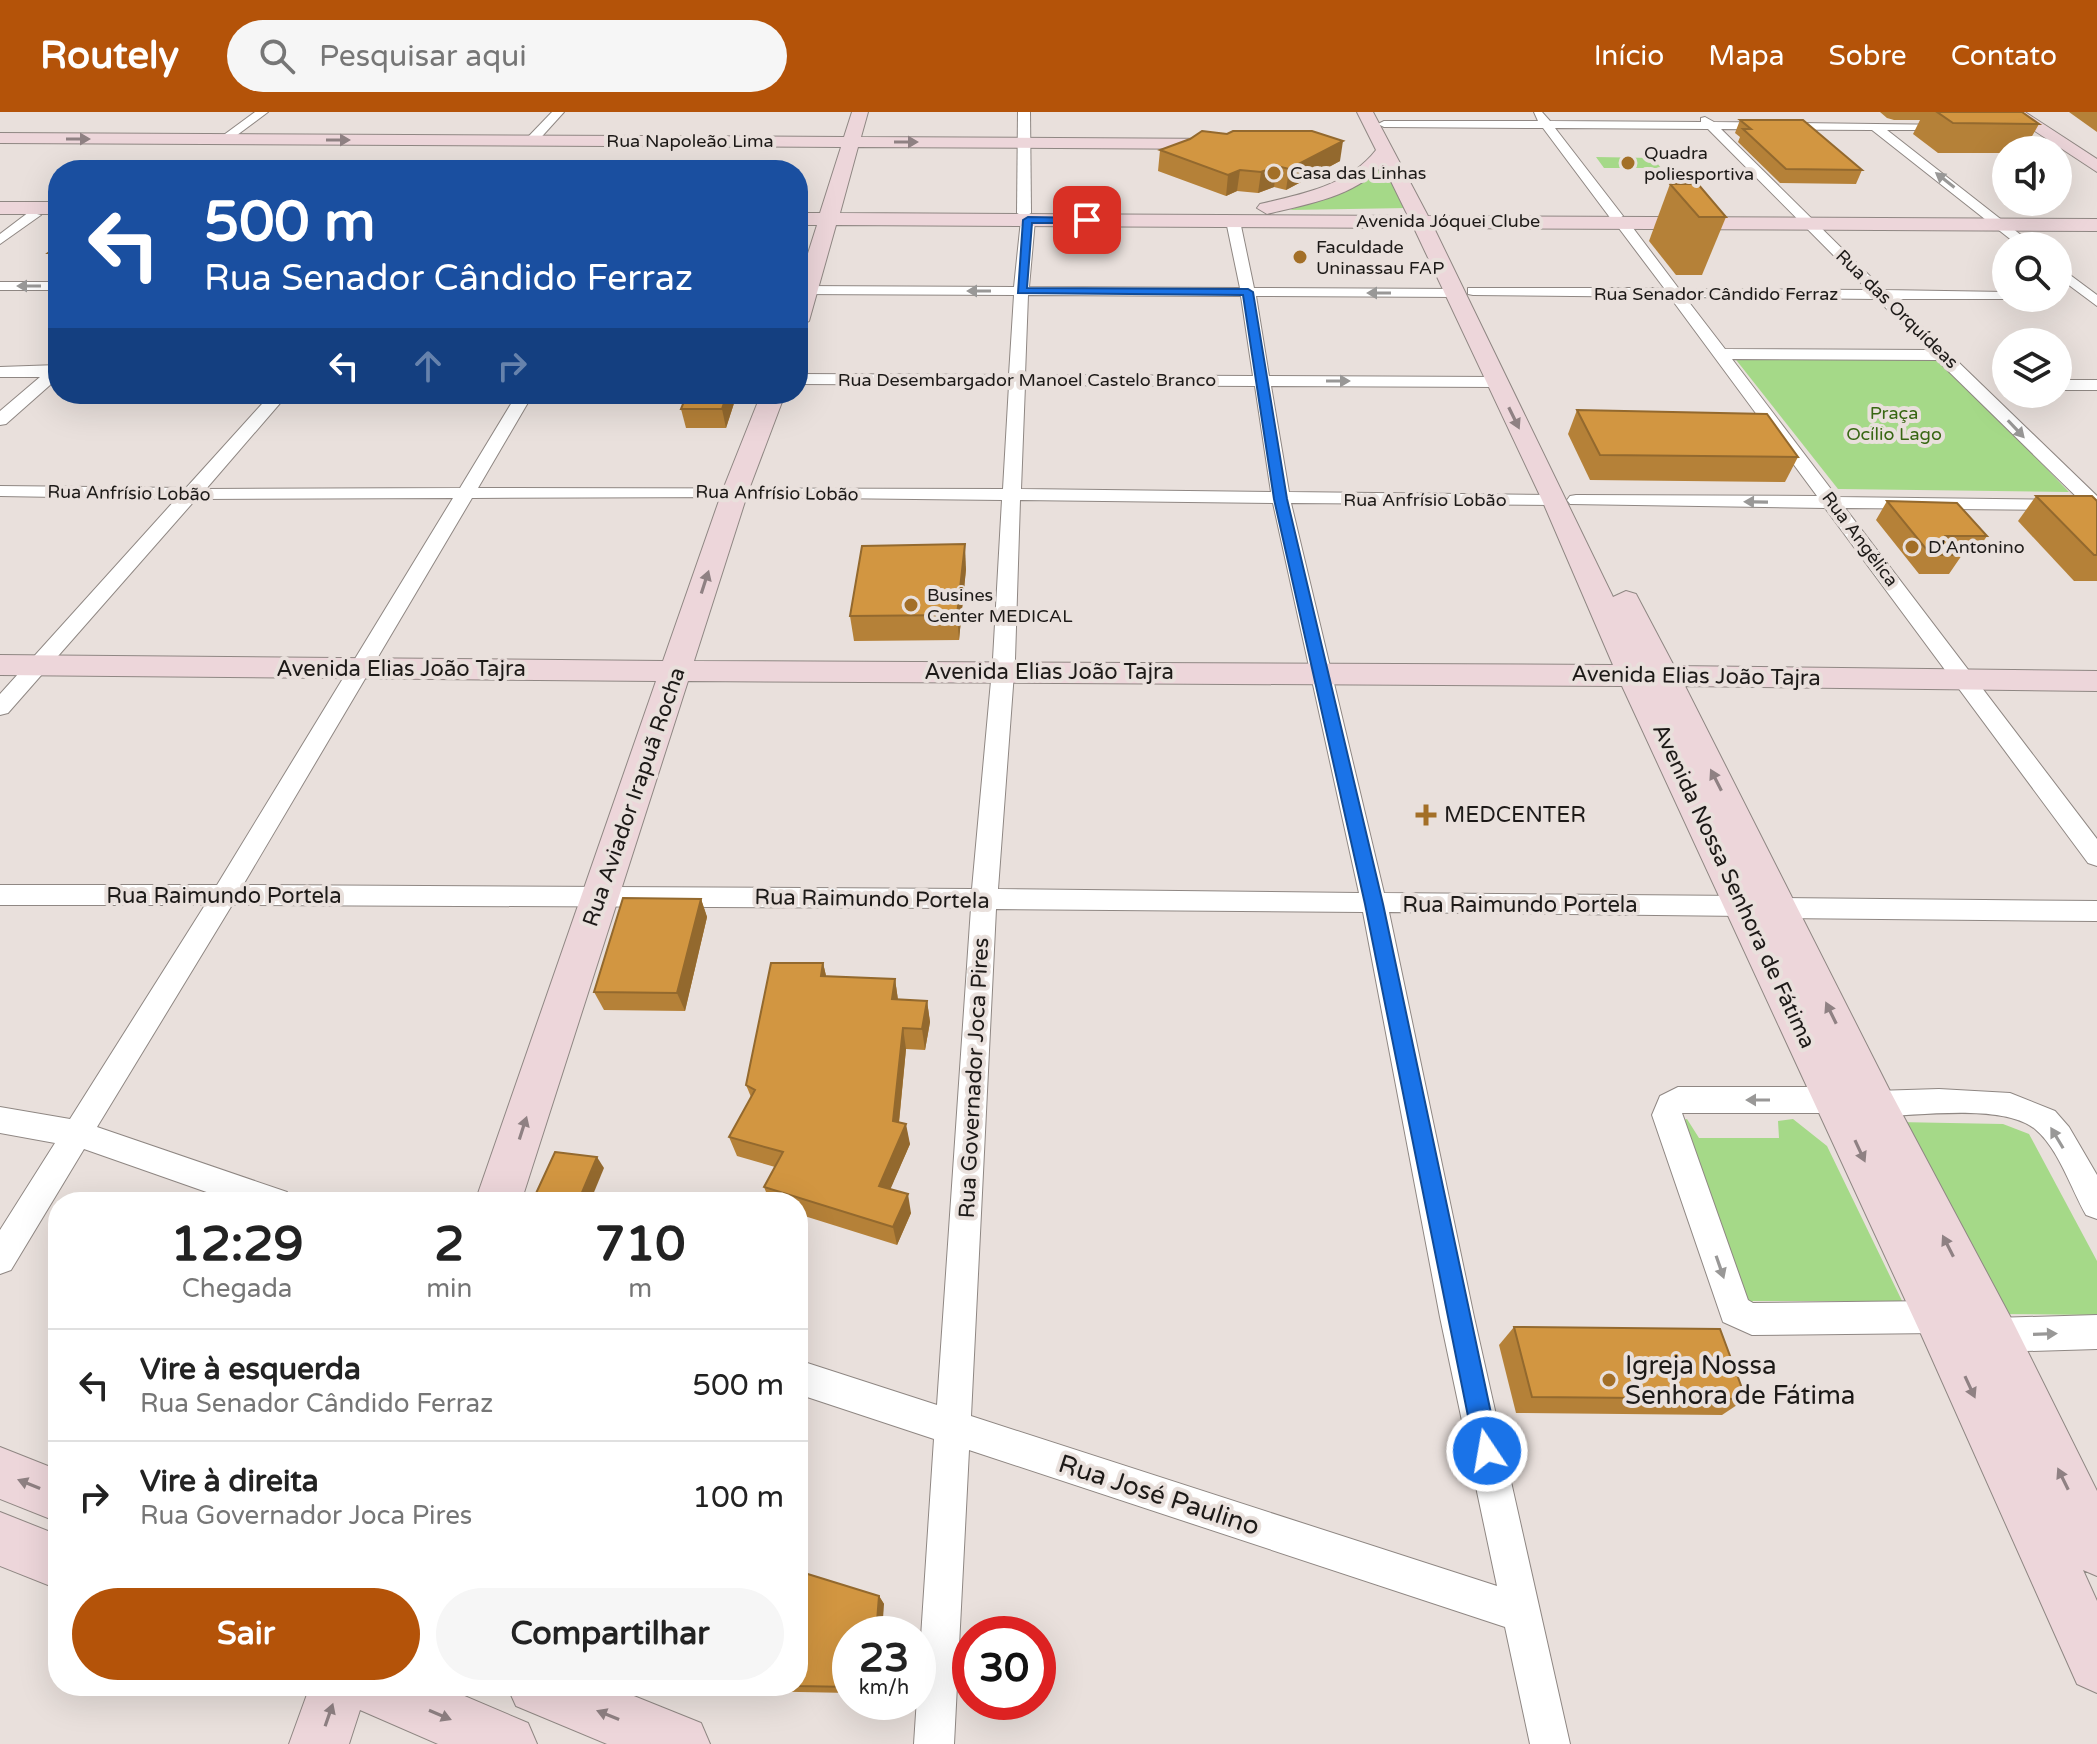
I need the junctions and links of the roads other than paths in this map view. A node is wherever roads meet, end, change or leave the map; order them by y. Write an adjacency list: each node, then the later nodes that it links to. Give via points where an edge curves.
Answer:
1 (262, 112): 19 (street)
2 (558, 112): 20 (street)
3 (860, 112): 21 (main road)
4 (1024, 112): 22 (street, Rua Governador Joca Pires)
5 (1365, 112): 24 (main road, Avenida Nossa Senhora de Fátima)
6 (1536, 112): 13 (street, Rua Angélica)
7 (1697, 112): 15 (street, Rua das Orquídeas)
8 (1857, 112): 14 (street)
9 (23, 118): 17 (main road)
10 (1382, 118): 13 (street); 37 (main road, Avenida Nossa Senhora de Fátima)
11 (2013, 120): 12 (main road)
12 (2034, 120): 25 (main road); 26 (main road)
13 (1546, 125): 15 (street); 39 (street, Rua Angélica)
14 (1875, 126): 15 (street); 16 (street); 41 (street, one-way to 14)
15 (1712, 127): 40 (street, Rua das Orquídeas)
16 (1966, 127)
17 (0, 131)
18 (0, 138): 19 (main road, Rua Napoleão Lima, one-way to 19)
19 (225, 139): 20 (main road, Rua Napoleão Lima, one-way to 20)
20 (531, 141): 21 (main road, Rua Napoleão Lima)
21 (849, 142): 22 (main road, Rua Napoleão Lima, one-way to 22); 33 (main road)
22 (1022, 143): 23 (main road, Rua Napoleão Lima); 34 (street, Rua Governador Joca Pires)
23 (1240, 144)
24 (1376, 146): 36 (main road, via 1372,166 1337,187); 37 (main road, Avenida Nossa Senhora de Fátima)
25 (2097, 156)
26 (2097, 167)
27 (0, 208): 28 (main road)
28 (48, 208)
29 (808, 214): 33 (main road, Avenida Jóquei Clube)
30 (0, 215): 31 (main road)
31 (34, 215): 32 (main road); 44 (street)
32 (48, 215)
33 (829, 216): 34 (main road, Avenida Jóquei Clube); 35 (main road, Avenida Jóquei Clube); 45 (main road)
34 (1026, 217): 36 (main road, Avenida Jóquei Clube); 50 (street, Rua Governador Joca Pires)
35 (808, 218)
36 (1236, 218): 37 (main road, Avenida Jóquei Clube); 51 (street)
37 (1428, 218): 39 (main road, Avenida Jóquei Clube); 52 (main road, Avenida Nossa Senhora de Fátima)
38 (2097, 218): 41 (main road, Avenida Jóquei Clube)
39 (1619, 220): 40 (main road, Avenida Jóquei Clube); 53 (street, Rua Angélica)
40 (1805, 221): 41 (main road, Avenida Jóquei Clube); 54 (street, Rua das Orquídeas)
41 (1997, 221): 42 (main road, Avenida Jóquei Clube); 43 (street)
42 (2097, 225)
43 (2011, 232)
44 (0, 240)
45 (808, 276)
46 (2072, 281): 57 (street)
47 (0, 286): 48 (street, one-way to 47)
48 (48, 286)
49 (808, 290): 50 (street, Rua Senador Cândido Ferraz, one-way to 49)
50 (1021, 291): 51 (street, Rua Senador Cândido Ferraz); 64 (street, Rua Governador Joca Pires)
51 (1248, 292): 52 (street, Rua Senador Cândido Ferraz, one-way to 51); 65 (street)
52 (1465, 292): 53 (street, Rua Senador Cândido Ferraz); 66 (main road, Avenida Nossa Senhora de Fátima); 79 (main road, Avenida Nossa Senhora de Fátima)
53 (1678, 294): 54 (street, Rua Senador Cândido Ferraz); 58 (street, Rua Angélica)
54 (1882, 295): 55 (street, Rua Senador Cândido Ferraz); 59 (street, Rua das Orquídeas)
55 (1992, 296)
56 (2072, 297): 57 (street)
57 (2095, 299)
58 (1721, 354): 59 (street); 80 (street, Rua Angélica)
59 (1944, 355): 81 (street, Rua das Orquídeas, one-way to 81, via 1982,384 2034,449)
60 (48, 371): 61 (street)
61 (0, 372)
62 (48, 379): 72 (street)
63 (808, 379): 64 (street, Rua Desembargador Manoel Castelo Branco)
64 (1018, 379): 65 (street, Rua Desembargador Manoel Castelo Branco); 77 (street, Rua Governador Joca Pires)
65 (1260, 380): 66 (street, Rua Desembargador Manoel Castelo Branco, one-way to 66); 78 (street)
66 (1496, 382): 79 (main road, Avenida Nossa Senhora de Fátima, one-way to 79)
67 (2072, 385): 68 (street)
68 (2097, 385)
69 (271, 404): 75 (street)
70 (519, 404): 76 (street)
71 (769, 404): 74 (main road, Rua Aviador Irapuã Rocha)
72 (0, 420)
73 (0, 491): 75 (street, Rua Anfrísio Lobão)
74 (735, 492): 76 (street, Rua Anfrísio Lobão); 77 (street, Rua Anfrísio Lobão); 85 (main road, Rua Aviador Irapuã Rocha, one-way to 74)
75 (193, 494): 76 (street, Rua Anfrísio Lobão); 83 (street)
76 (463, 494): 84 (street)
77 (1011, 496): 78 (street, Rua Anfrísio Lobão); 87 (street, Rua Governador Joca Pires)
78 (1281, 499): 79 (street, Rua Anfrísio Lobão); 88 (street)
79 (1566, 500): 80 (street, Rua Anfrísio Lobão, one-way to 79); 90 (main road, Avenida Nossa Senhora de Fátima)
80 (1834, 504): 81 (street, Rua Anfrísio Lobão); 91 (street, Rua Angélica)
81 (2096, 505)
82 (0, 649): 83 (main road, Avenida Elias João Tajra)
83 (47, 657): 84 (main road, Avenida Elias João Tajra); 86 (main road, Avenida Elias João Tajra); 93 (street)
84 (365, 660): 85 (main road, Avenida Elias João Tajra); 97 (street)
85 (679, 663): 87 (main road, Avenida Elias João Tajra); 96 (main road, Rua Aviador Irapuã Rocha)
86 (0, 665)
87 (1003, 665): 88 (main road, Avenida Elias João Tajra); 88 (main road, Avenida Elias João Tajra, via 1207,678); 98 (street, Rua Governador Joca Pires)
88 (1319, 667): 90 (main road, Avenida Elias João Tajra); 99 (street)
89 (2097, 667): 91 (main road, Avenida Elias João Tajra)
90 (1646, 670): 91 (main road, Avenida Elias João Tajra); 100 (main road, Avenida Nossa Senhora de Fátima)
91 (1960, 672): 92 (main road, Avenida Elias João Tajra); 94 (street, Rua Angélica)
92 (2097, 681)
93 (0, 708)
94 (2097, 857)
95 (0, 895): 97 (street, Rua Raimundo Portela)
96 (601, 895): 97 (street, Rua Raimundo Portela); 98 (street, Rua Raimundo Portela); 106 (main road, Rua Aviador Irapuã Rocha, one-way to 96)
97 (224, 896): 104 (street)
98 (984, 901): 99 (street, Rua Raimundo Portela); 113 (street, Rua Governador Joca Pires)
99 (1374, 904): 100 (street, Rua Raimundo Portela); 119 (street)
100 (1762, 907): 101 (street, Rua Raimundo Portela); 102 (main road, Avenida Nossa Senhora de Fátima)
101 (2097, 911)
102 (1855, 1102): 107 (street, one-way to 102, via 2048,1122 2033,1112 1993,1103); 109 (main road, Avenida Nossa Senhora de Fátima, one-way to 109); 109 (street, one-way to 109, via 1678,1100 1667,1115 1735,1311 1752,1319); 111 (main road, Avenida Nossa Senhora de Fátima, one-way to 102)
103 (0, 1120): 104 (street)
104 (78, 1134): 105 (street); 108 (street)
105 (247, 1192)
106 (501, 1192)
107 (2097, 1205)
108 (0, 1259)
109 (1938, 1317): 120 (main road, Avenida Nossa Senhora de Fátima, one-way to 120)
110 (2097, 1332): 111 (street, one-way to 110)
111 (1994, 1335): 117 (main road, Avenida Nossa Senhora de Fátima, one-way to 111)
112 (808, 1380): 113 (street, Rua José Paulino)
113 (954, 1428): 119 (street, Rua José Paulino); 127 (street, Rua Governador Joca Pires)
114 (0, 1473): 115 (main road, one-way to 114)
115 (48, 1492)
116 (0, 1539): 118 (main road)
117 (2097, 1549)
118 (48, 1558)
119 (1521, 1613): 128 (street)
120 (2097, 1664)
121 (336, 1696): 124 (main road, one-way to 121)
122 (396, 1696): 125 (main road, one-way to 125)
123 (561, 1696): 126 (main road, one-way to 123)
124 (319, 1744)
125 (507, 1744)
126 (680, 1744)
127 (934, 1744)
128 (1550, 1744)

